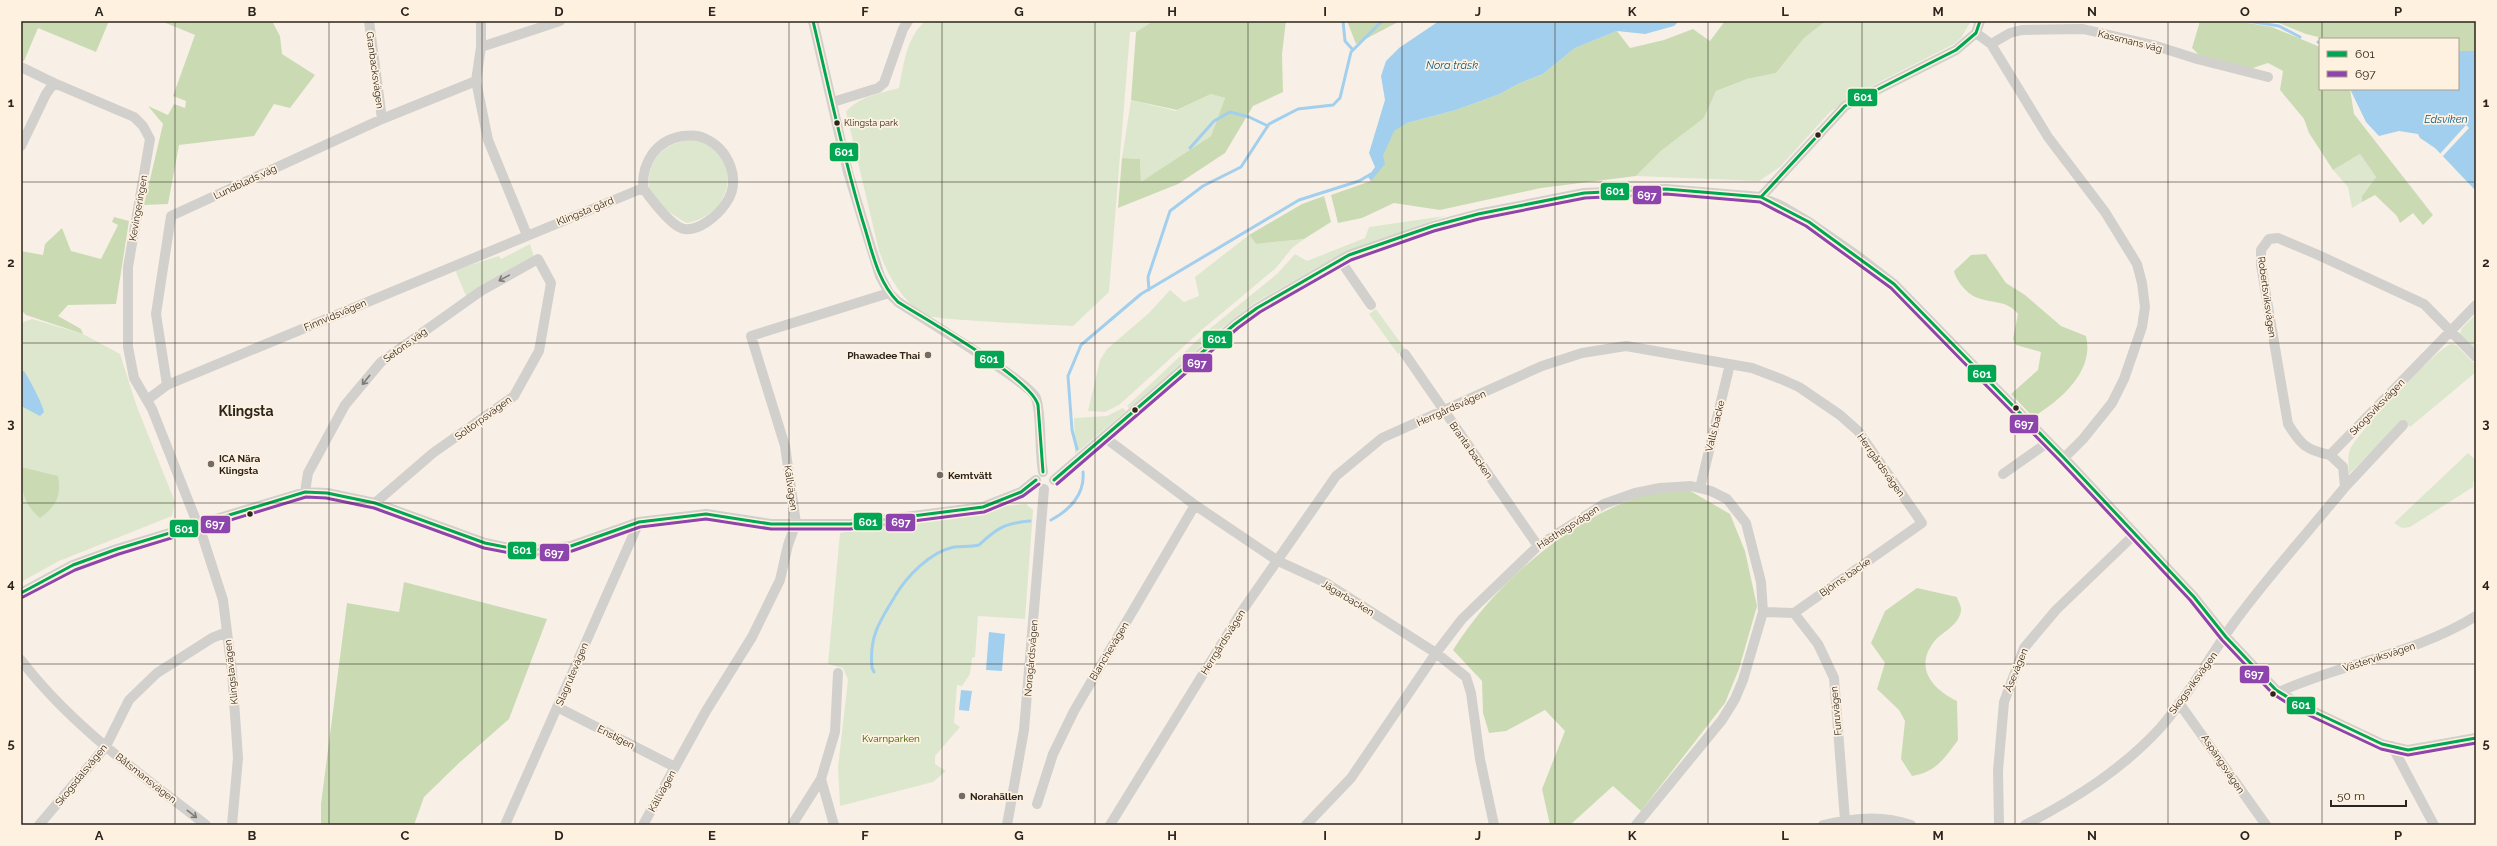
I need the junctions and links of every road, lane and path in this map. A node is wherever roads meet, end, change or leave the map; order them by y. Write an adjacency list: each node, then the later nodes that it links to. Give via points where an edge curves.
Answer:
1 (369, 21): 15 (street, Granbacksvägen)
2 (481, 21): 9 (street)
3 (560, 21): 9 (street)
4 (813, 21): 14 (street)
5 (908, 21): 14 (street, via 884,83 878,88)
6 (1980, 21): 7 (street)
7 (1976, 33): 8 (street); 18 (street, via 1956,50 1845,106)
8 (1991, 44): 11 (street, Kassmans väg, via 2010,33 2022,30 2083,29 2153,45); 36 (street, via 2048,138 2105,212 2137,264 2142,283 2145,307 2142,326 2124,379 2112,403)
9 (481, 47): 12 (street)
10 (21, 67): 13 (street, Kevingeringen)
11 (2268, 77)
12 (476, 81): 15 (street, Lundblads väg); 19 (street, via 488,140)
13 (54, 84): 16 (street, via 46,94); 30 (street, Kevingeringen, via 134,116 144,126 150,139 128,267 128,347 134,378)
14 (833, 102): 22 (street, via 850,179 880,276)
15 (382, 119): 29 (street, Lundblads väg, via 171,216 156,314)
16 (21, 146)
17 (643, 188): 17 (street, via 680,228 691,229 701,226 723,208 732,194 734,185 732,170 722,150 703,137 695,135 675,137 664,142 650,157 645,168); 19 (street, Klingsta gård)
18 (1761, 197): 21 (street, via 1666,189 1584,193 1513,206 1440,224); 34 (street, via 1809,222 1894,284)
19 (527, 235): 29 (street, Finnvidsvägen)
20 (538, 259): 44 (street, Setons väg, one-way to 44, via 481,291 381,362 345,405 308,473); 45 (street, Soltorpsvägen, via 551,283 539,351 514,396 433,453)
21 (1340, 260): 23 (street); 33 (street, via 1257,308 1235,324)
22 (889, 293): 37 (street, via 898,302 1003,370 1033,393 1038,409); 49 (street, Källvägen, via 751,336 785,446)
23 (1371, 305)
24 (2476, 305): 25 (street, Skogsviksvägen)
25 (2450, 332): 27 (street, Robertsviksvägen); 35 (street, Skogsviksvägen); 35 (street, Robertsviksvägen, via 2424,304 2310,251 2278,238 2269,239 2261,250 2261,265 2288,424 2311,452)
26 (1405, 354): 31 (street, Branta backen)
27 (2476, 357)
28 (1730, 364): 31 (street, Herrgårdsvägen, via 1626,346 1582,353 1542,366); 42 (street, Valls backe); 50 (street, Herrgårdsvägen, via 1752,368 1799,387 1840,415 1858,432)
29 (166, 385): 30 (street, Finnvidsvägen)
30 (147, 400): 48 (street, Kevingeringen)
31 (1444, 411): 52 (street, Branta backen); 53 (street, Herrgårdsvägen, via 1382,438 1347,465 1328,486)
32 (2403, 424): 41 (street, Skogsviksvägen)
33 (1104, 437): 40 (street); 46 (street, Jägarbacken)
34 (2048, 443): 36 (street); 38 (street)
35 (2330, 455): 41 (street, via 2343,467)
36 (2064, 458): 51 (street)
37 (1043, 472): 39 (street); 40 (street, via 1051,474)
38 (2004, 474)
39 (1036, 480): 43 (street, via 1039,487); 49 (street, via 1021,492 983,507 850,524)
40 (1054, 480): 43 (street, via 1052,486)
41 (2345, 487): 59 (street, Skogsviksvägen, via 2235,621)
42 (1700, 488): 52 (street, Hästhagsvägen, via 1660,488 1635,493 1604,504); 55 (street, Hästhagsvägen, via 1727,499 1746,523 1761,582)
43 (1044, 490): 73 (street, Noragårdsvägen, via 1024,730)
44 (305, 492): 45 (street, via 328,493); 48 (street)
45 (375, 503): 47 (street, via 485,543 525,551 571,546)
46 (1195, 505): 53 (street, Jägarbacken); 71 (street, Blanchevägen, via 1074,711 1053,754)
47 (639, 522): 49 (street, via 706,514 771,524); 65 (street, Slagrutevägen)
48 (197, 523): 54 (street, via 73,565); 58 (street, Klingstavägen, via 223,600)
49 (796, 523): 69 (street, Källvägen, via 788,544 780,580 752,637)
50 (1922, 523): 56 (street, Björns backe)
51 (2134, 535): 59 (street, via 2194,597); 87 (street, Åsevägen, via 2056,610 2024,648 2004,702 1998,771)
52 (1538, 546): 60 (street, Hästhagsvägen, via 1462,619)
53 (1278, 561): 60 (street, Jägarbacken, via 1310,578 1326,583); 81 (street, Herrgårdsvägen, via 1240,614)
54 (21, 593)
55 (1763, 612): 56 (street); 84 (street, Hästhagsvägen, via 1735,699 1722,720)
56 (1794, 613): 72 (street, Furuvägen, via 1818,644 1834,678)
57 (2476, 616): 63 (street, Västerviksvägen, via 2447,633 2303,681)
58 (227, 632): 67 (street, Skogsdalsvägen, via 212,638 158,673 129,700); 76 (street, Klingstavägen, via 238,758)
59 (2226, 637): 63 (street, via 2253,668); 64 (street, Skogsviksvägen)
60 (1436, 653): 82 (street, Hästhagsvägen, via 1351,778); 83 (street, Jägarbacken, via 1466,677 1468,682)
61 (21, 660): 67 (street, Båtsmansvägen, via 56,699)
62 (838, 673): 70 (street, via 835,732)
63 (2279, 692): 68 (street, via 2347,728)
64 (2179, 703): 88 (street, Skogsviksvägen, via 2161,726 2108,775 2060,807); 89 (street, Aspängsvägen)
65 (557, 707): 69 (street, Enstigen); 77 (street, Slagrutevägen)
66 (2476, 738): 68 (street, via 2408,750)
67 (106, 746): 74 (street, Skogsdalsvägen); 75 (street, Båtsmansvägen, one-way to 75)
68 (2392, 746): 90 (street)
69 (675, 767): 78 (street, Källvägen)
70 (821, 779): 79 (street); 80 (street)
71 (1037, 804)
72 (1845, 820): 85 (street); 86 (street, via 1897,820)
73 (1011, 824)
74 (39, 825)
75 (206, 825)
76 (232, 825)
77 (504, 825)
78 (643, 825)
79 (792, 825)
80 (834, 825)
81 (1110, 825)
82 (1306, 825)
83 (1494, 825)
84 (1636, 825)
85 (1823, 825)
86 (1911, 825)
87 (1999, 825)
88 (2025, 825)
89 (2266, 825)
90 (2434, 825)

